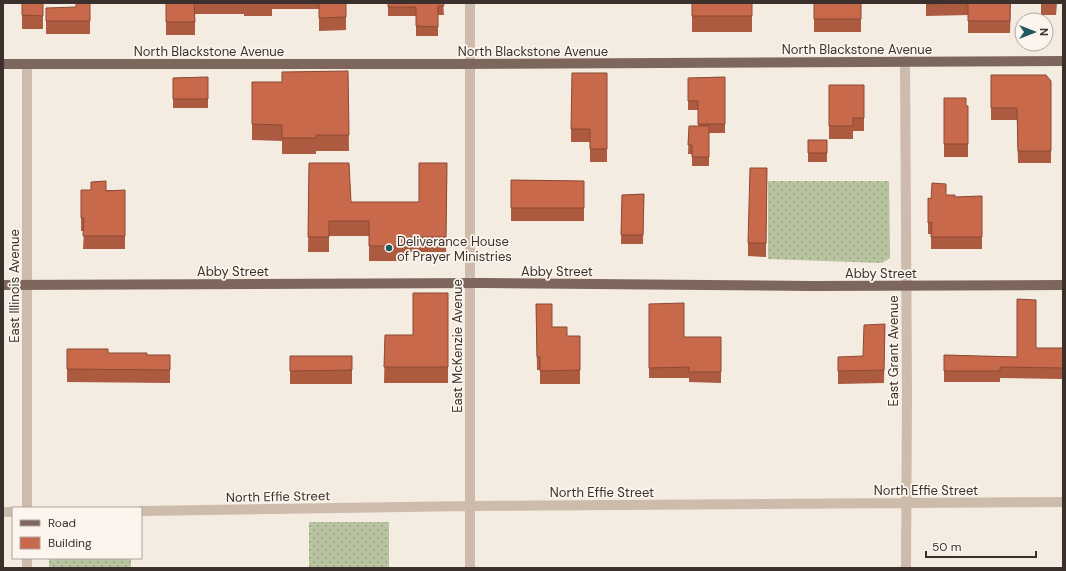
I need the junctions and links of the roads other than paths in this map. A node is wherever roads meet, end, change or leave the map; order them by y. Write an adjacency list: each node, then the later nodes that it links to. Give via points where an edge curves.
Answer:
1 (470, 3): 6 (street, East McKenzie Avenue)
2 (905, 61): 3 (main road, North Blackstone Avenue); 6 (main road, North Blackstone Avenue); 11 (street, East Grant Avenue)
3 (1063, 61)
4 (3, 64): 5 (main road, North Blackstone Avenue)
5 (27, 64): 6 (main road, North Blackstone Avenue); 9 (street, East Illinois Avenue)
6 (470, 64): 7 (street, East McKenzie Avenue)
7 (470, 284): 9 (main road, Abby Street); 11 (main road, Abby Street); 14 (street, East McKenzie Avenue)
8 (3, 285): 9 (main road, Abby Street)
9 (27, 285): 15 (street, East Illinois Avenue)
10 (1063, 285): 11 (main road, Abby Street)
11 (906, 286): 13 (street, East Grant Avenue)
12 (1063, 502): 13 (street, North Effie Street)
13 (906, 503): 14 (street, North Effie Street); 18 (street, East Grant Avenue)
14 (470, 506): 16 (street, North Effie Street); 17 (street, East McKenzie Avenue)
15 (27, 507)
16 (142, 511)
17 (470, 568)
18 (906, 568)

